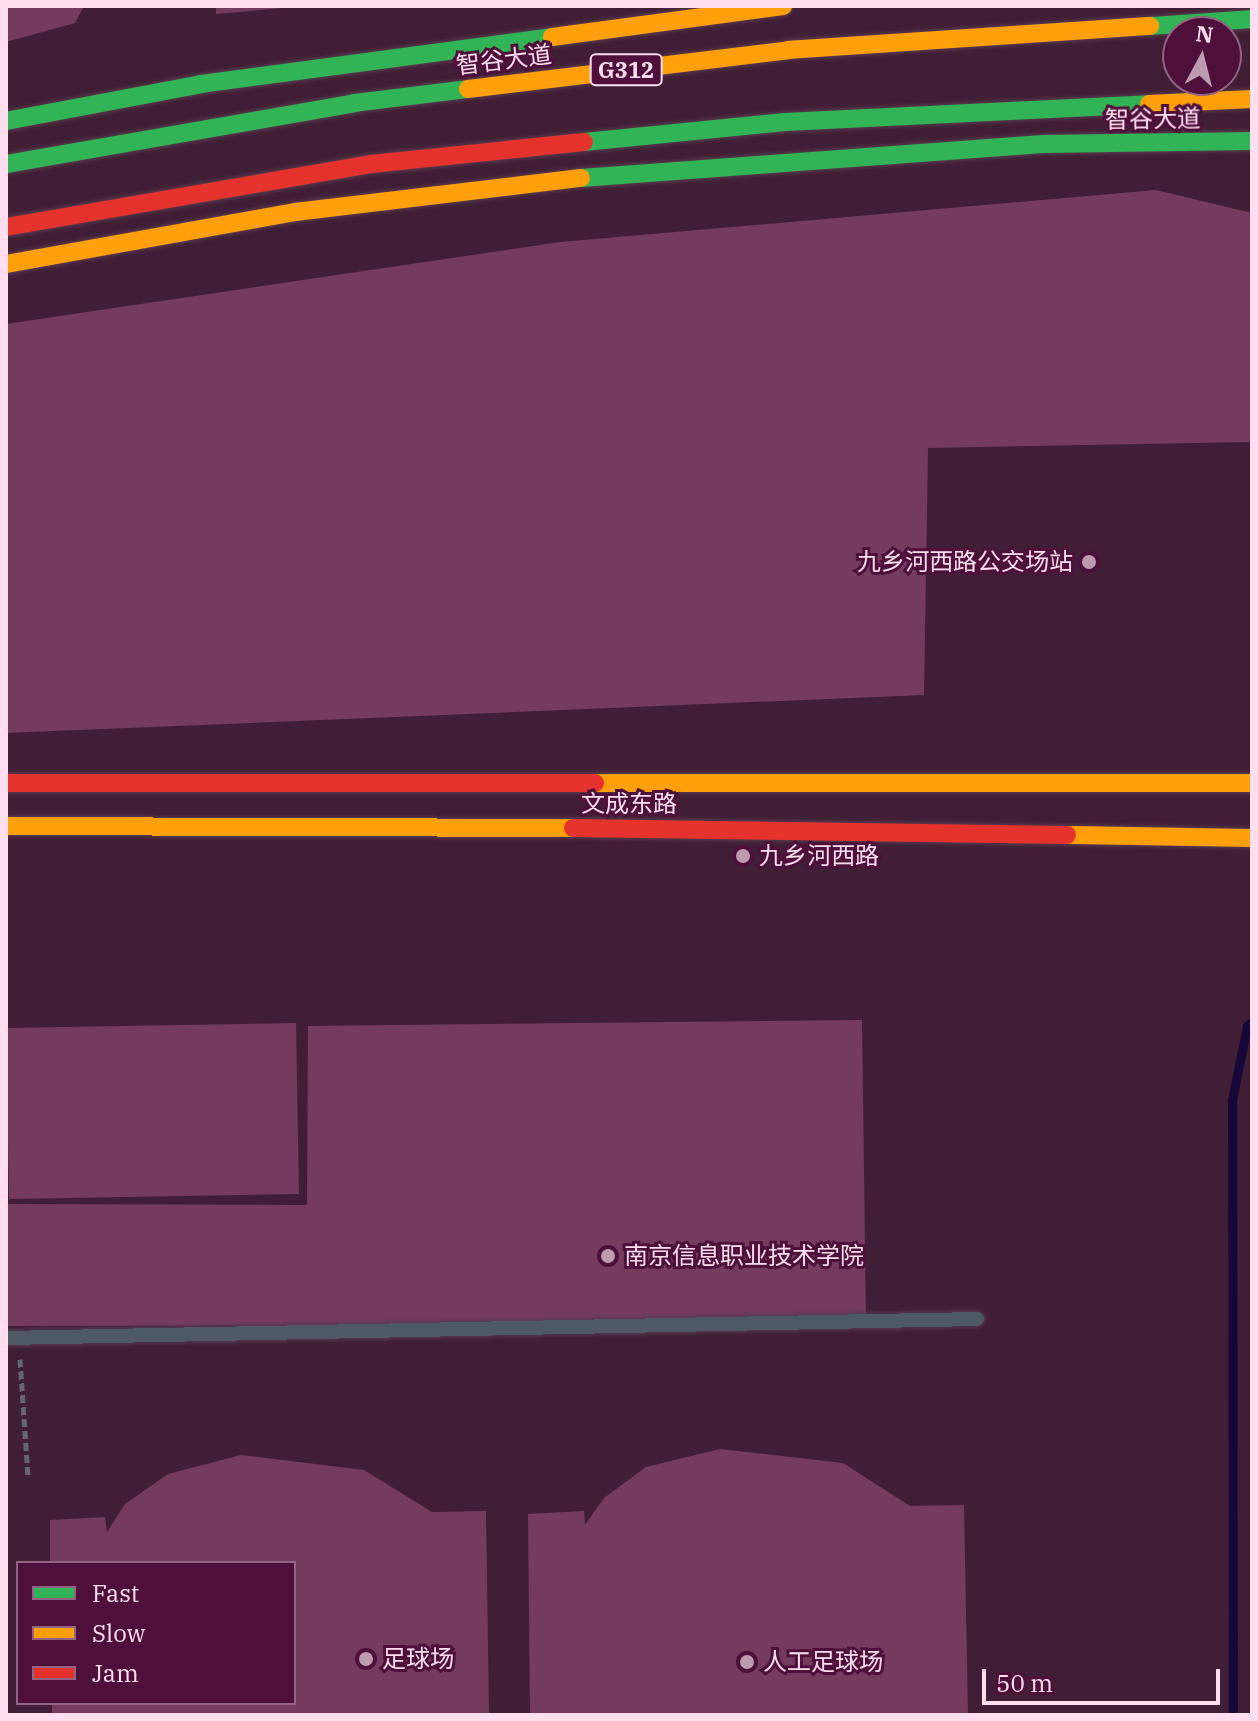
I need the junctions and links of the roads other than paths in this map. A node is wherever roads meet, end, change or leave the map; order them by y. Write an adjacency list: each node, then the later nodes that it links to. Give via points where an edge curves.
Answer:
1 (783, 6): 4 (main road, 智谷大道 / G312, via 201,84)
2 (1252, 19): 6 (main road, 智谷大道 / G312, via 788,50 354,103)
3 (1252, 99): 7 (main road, 智谷大道, via 785,122 371,164)
4 (6, 121)
5 (1252, 141): 8 (main road, 智谷大道, via 1043,144 604,175 295,212)
6 (6, 164)
7 (6, 227)
8 (6, 264)
9 (6, 783): 10 (main road, 文成东路)
10 (1252, 783)
11 (6, 826): 12 (main road, 文成东路)
12 (1252, 838)
13 (977, 1319): 14 (lane)
14 (12, 1338)

